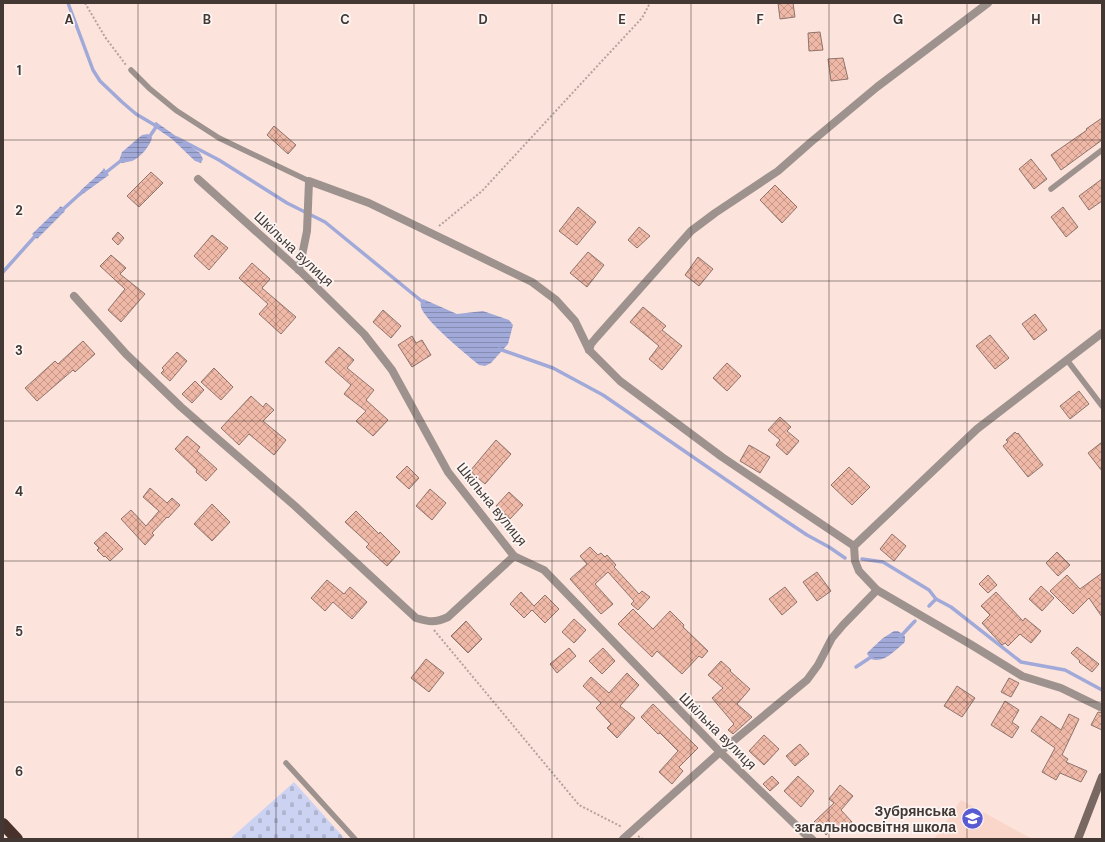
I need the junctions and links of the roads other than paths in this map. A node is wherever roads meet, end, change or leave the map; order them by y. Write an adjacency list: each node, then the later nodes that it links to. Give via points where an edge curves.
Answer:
1 (988, 3): 10 (street, via 877,86 778,171 691,231)
2 (131, 70): 5 (lane, via 177,111 219,138)
3 (1102, 150): 6 (lane)
4 (198, 179): 7 (street, Шкільна вулиця)
5 (309, 181): 7 (street, via 307,231); 10 (street, via 369,204 532,282 556,300 574,321)
6 (1051, 189)
7 (300, 270): 14 (street, Шкільна вулиця, via 364,334 392,370 448,472)
8 (74, 296): 14 (street, via 126,354 181,407 295,506 416,618 427,622 448,618)
9 (1102, 333): 11 (street)
10 (588, 350): 13 (street, via 620,381 716,452)
11 (1067, 360): 12 (lane); 13 (street, via 977,429)
12 (1102, 406)
13 (854, 546): 15 (street, via 859,571)
14 (514, 556): 17 (street, Шкільна вулиця, via 544,570)
15 (877, 590): 16 (street, via 1022,676 1061,688); 17 (street, via 832,638 818,665 806,680)
16 (1102, 708)
17 (720, 752): 23 (street); 24 (street, Шкільна вулиця)
18 (286, 763): 22 (lane)
19 (1102, 777): 25 (main road)
20 (3, 824): 21 (highway)
21 (17, 839)
22 (355, 839)
23 (623, 839)
24 (812, 839)
25 (1078, 839)

